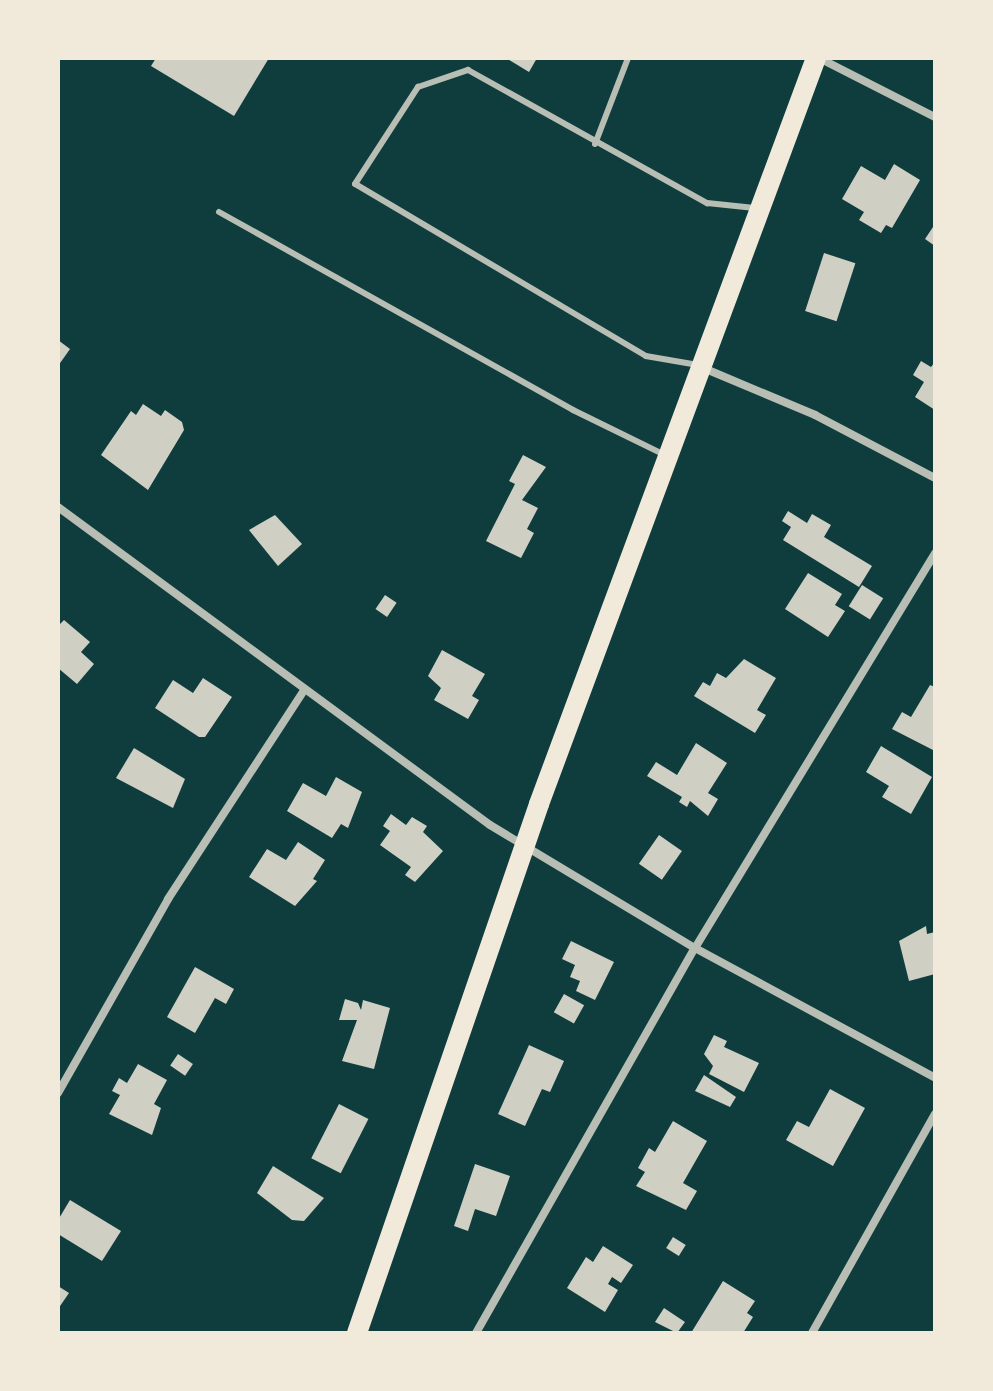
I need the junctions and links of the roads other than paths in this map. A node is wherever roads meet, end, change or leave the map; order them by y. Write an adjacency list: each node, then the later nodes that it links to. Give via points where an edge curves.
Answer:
1 (628, 58): 4 (lane)
2 (818, 58): 3 (street); 5 (main road)
3 (935, 117)
4 (595, 144): 5 (lane, via 707,203); 7 (lane, via 468,70 418,87 355,184 646,356)
5 (760, 209): 7 (main road)
6 (219, 212): 8 (lane, via 573,410)
7 (701, 367): 8 (main road); 9 (street, via 815,415)
8 (668, 456): 13 (main road)
9 (935, 478)
10 (58, 507): 12 (street)
11 (935, 553): 14 (street)
12 (304, 690): 13 (street); 16 (street, via 168,899)
13 (525, 847): 14 (street); 18 (main road)
14 (695, 948): 15 (street); 19 (street)
15 (935, 1078)
16 (58, 1093)
17 (935, 1114): 20 (street)
18 (357, 1333)
19 (476, 1333)
20 (812, 1333)

